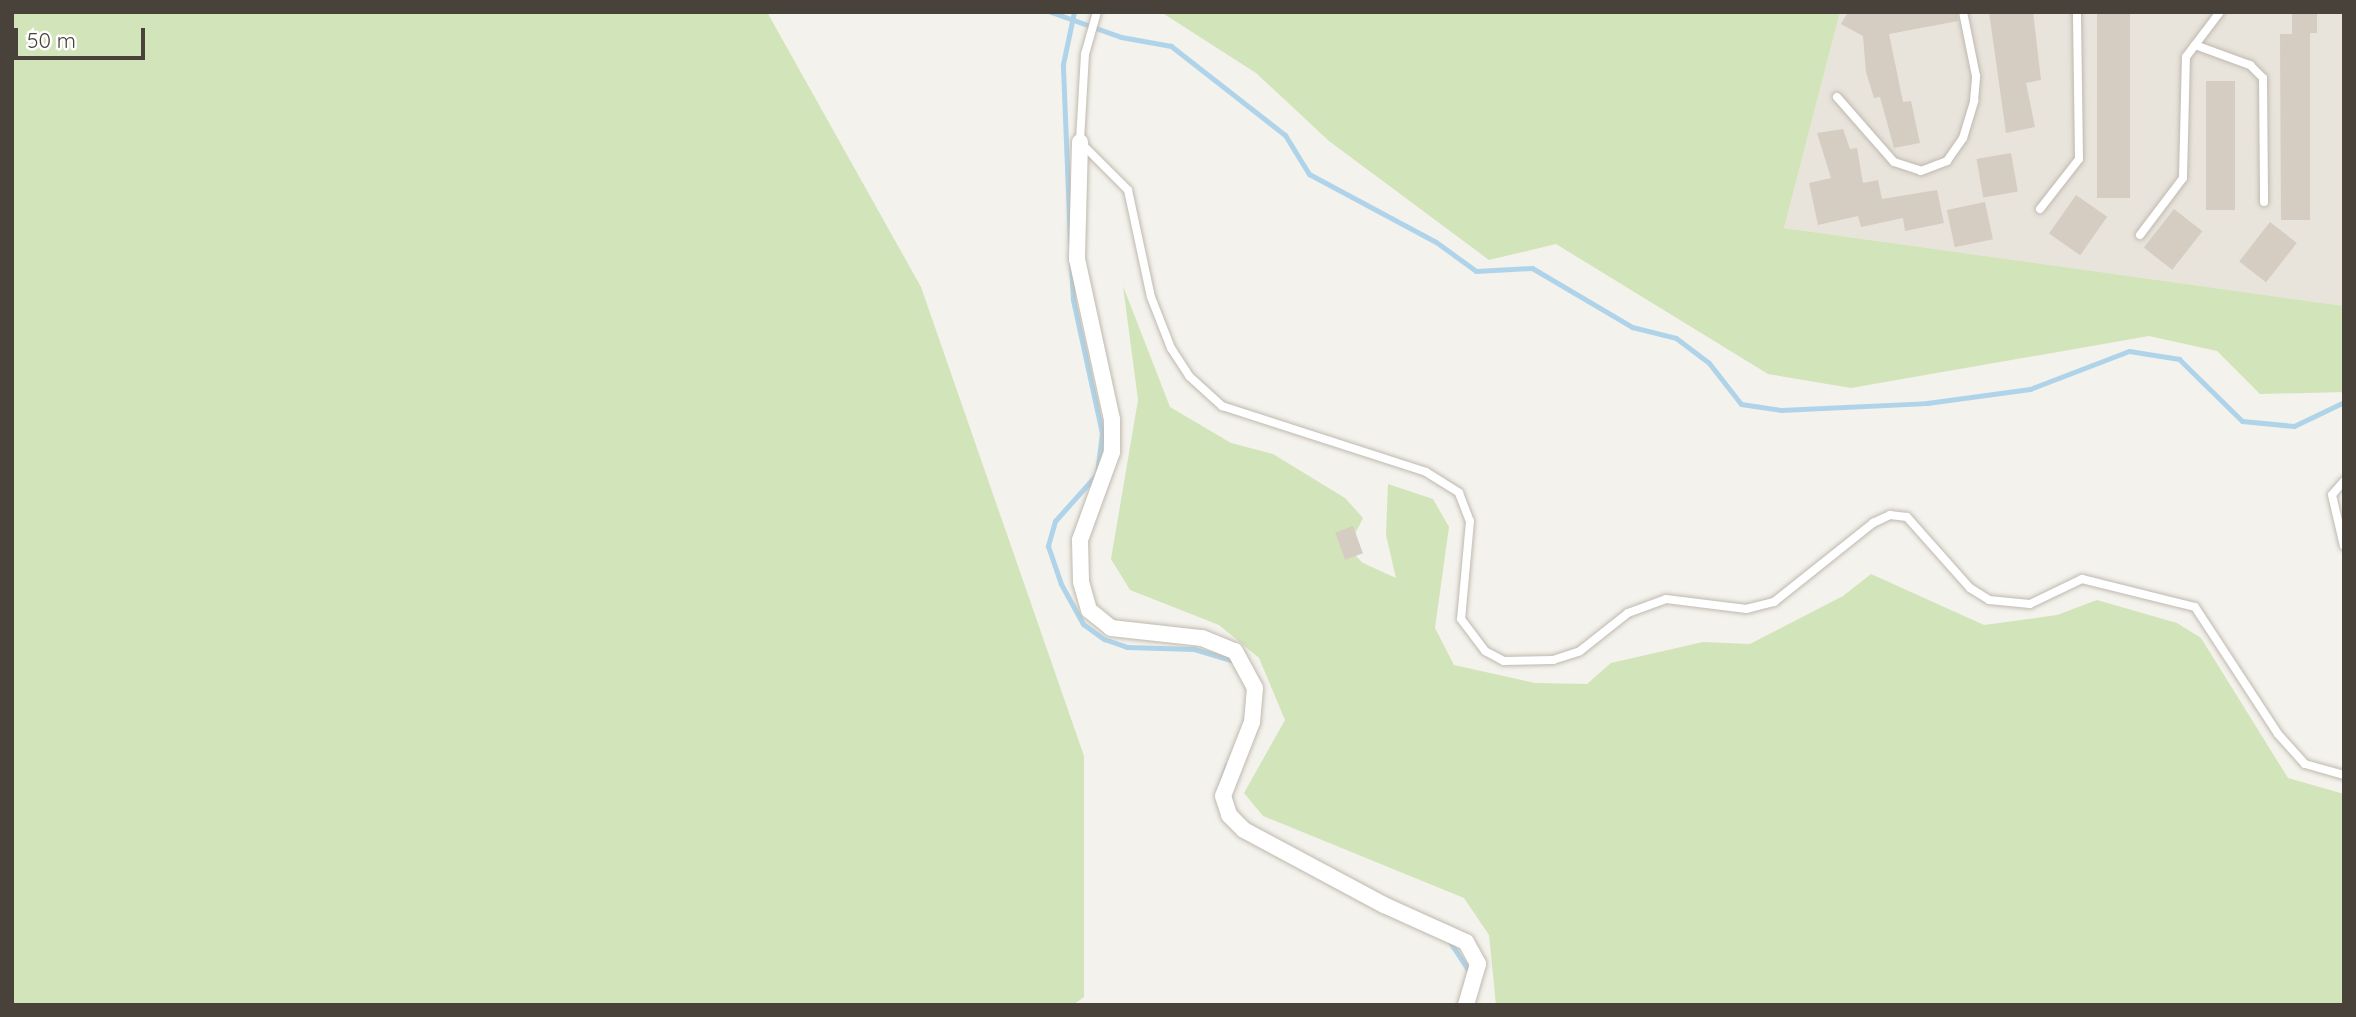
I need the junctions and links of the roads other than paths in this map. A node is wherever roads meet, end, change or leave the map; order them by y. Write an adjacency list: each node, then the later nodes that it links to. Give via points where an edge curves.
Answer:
1 (1963, 12): 6 (lane, via 1975,64 1974,101 1964,138 1947,161 1921,171 1894,162)
2 (2077, 12): 9 (lane, via 2078,159)
3 (2220, 12): 5 (lane)
4 (1096, 14): 7 (lane, via 1089,39)
5 (2195, 45): 8 (lane, via 2250,65 2263,78); 10 (lane, via 2186,57 2183,178)
6 (1837, 97)
7 (1080, 142): 13 (lane, via 1128,190 1159,320 1204,394 1222,406 1426,472 1459,493 1470,521 1461,619 1471,639 1504,662 1529,664 1580,651 1628,613 1657,601 1746,609 1774,602 1873,523 1899,516 1917,524 1970,588 1989,600 2030,604 2082,579 2195,607 2278,734 2305,764); 14 (street, via 1077,259 1112,419 1112,452 1080,540 1081,582 1089,610 1111,628 1202,638 1235,651 1255,688 1252,722 1223,796 1229,815 1244,830 1384,905 1466,942 1478,964)
8 (2264, 202)
9 (2040, 209)
10 (2140, 235)
11 (2344, 481): 12 (lane, via 2332,495)
12 (2344, 546)
13 (2344, 775)
14 (1466, 1005)

